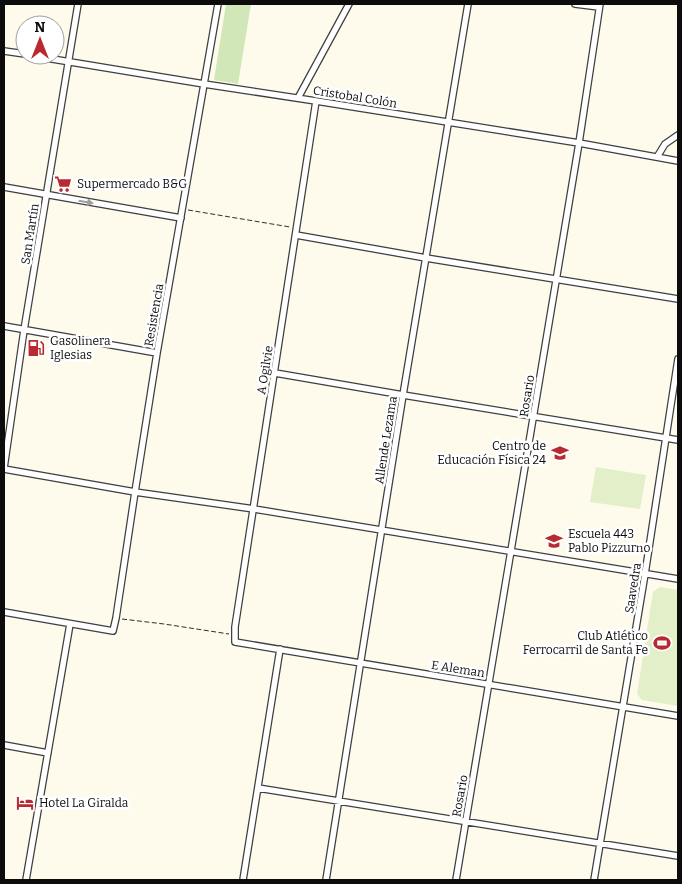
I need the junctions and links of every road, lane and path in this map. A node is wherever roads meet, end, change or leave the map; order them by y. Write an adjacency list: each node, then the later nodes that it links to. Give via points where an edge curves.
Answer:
1 (78, 4): 8 (street, San Martín)
2 (218, 4): 9 (street, Resistencia)
3 (348, 4): 10 (street)
4 (468, 4): 12 (street, Allende Lezama)
5 (575, 4): 6 (street)
6 (599, 6): 14 (street, Rosario)
7 (65, 61): 8 (street, Cristobal Colón)
8 (68, 62): 9 (street, Cristobal Colón); 18 (street, San Martín)
9 (204, 84): 10 (street, Cristobal Colón); 19 (street, Resistencia)
10 (298, 98): 11 (street, Cristobal Colón)
11 (316, 101): 12 (street, Cristobal Colón); 21 (street, A Ogilvie)
12 (448, 122): 14 (street, Cristobal Colón); 22 (street, Allende Lezama)
13 (678, 135): 15 (street, via 665,144)
14 (579, 144): 15 (street, Cristobal Colón); 23 (street, Rosario)
15 (657, 158): 16 (street, Cristobal Colón)
16 (678, 161)
17 (4, 187): 18 (street)
18 (46, 195): 20 (street, one-way to 20); 26 (street, San Martín)
19 (182, 209): 20 (street, Resistencia); 21 (path)
20 (181, 218): 27 (street, Resistencia)
21 (296, 231): 22 (street); 29 (street, A Ogilvie)
22 (426, 258): 23 (street); 30 (street, Allende Lezama)
23 (556, 279): 24 (street); 31 (street, Rosario)
24 (678, 299)
25 (4, 326): 26 (street)
26 (24, 330): 27 (street); 34 (street, San Martín)
27 (158, 353): 35 (street, Resistencia)
28 (678, 359): 32 (street, Saavedra)
29 (274, 373): 30 (street); 36 (street, A Ogilvie)
30 (403, 395): 31 (street); 37 (street, Allende Lezama)
31 (534, 417): 32 (street); 38 (street, Rosario)
32 (667, 439): 33 (street); 39 (street, Saavedra)
33 (678, 440)
34 (4, 469): 35 (street)
35 (135, 492): 36 (street); 42 (street, Resistencia)
36 (254, 509): 37 (street); 44 (street, A Ogilvie)
37 (382, 531): 38 (street); 46 (street, Allende Lezama)
38 (510, 552): 39 (street); 47 (street, Rosario)
39 (645, 574): 40 (street); 48 (street, Saavedra)
40 (678, 579)
41 (4, 612): 43 (street)
42 (116, 618): 43 (street, Resistencia, via 113,631); 44 (path)
43 (70, 624): 51 (street)
44 (235, 638): 45 (street, E Aleman)
45 (280, 649): 46 (street, E Aleman); 52 (street)
46 (361, 662): 47 (street, E Aleman); 53 (street, Allende Lezama)
47 (489, 684): 48 (street, E Aleman); 54 (street, Rosario)
48 (624, 707): 49 (street, E Aleman); 55 (street, Saavedra)
49 (678, 716)
50 (4, 745): 51 (street)
51 (48, 753): 57 (street)
52 (258, 788): 53 (street); 58 (street)
53 (339, 801): 54 (street); 59 (street, Allende Lezama)
54 (466, 822): 55 (street); 60 (street, Rosario)
55 (600, 843): 56 (street); 61 (street, Saavedra)
56 (678, 856)
57 (26, 880)
58 (243, 880)
59 (326, 880)
60 (456, 880)
61 (594, 880)

